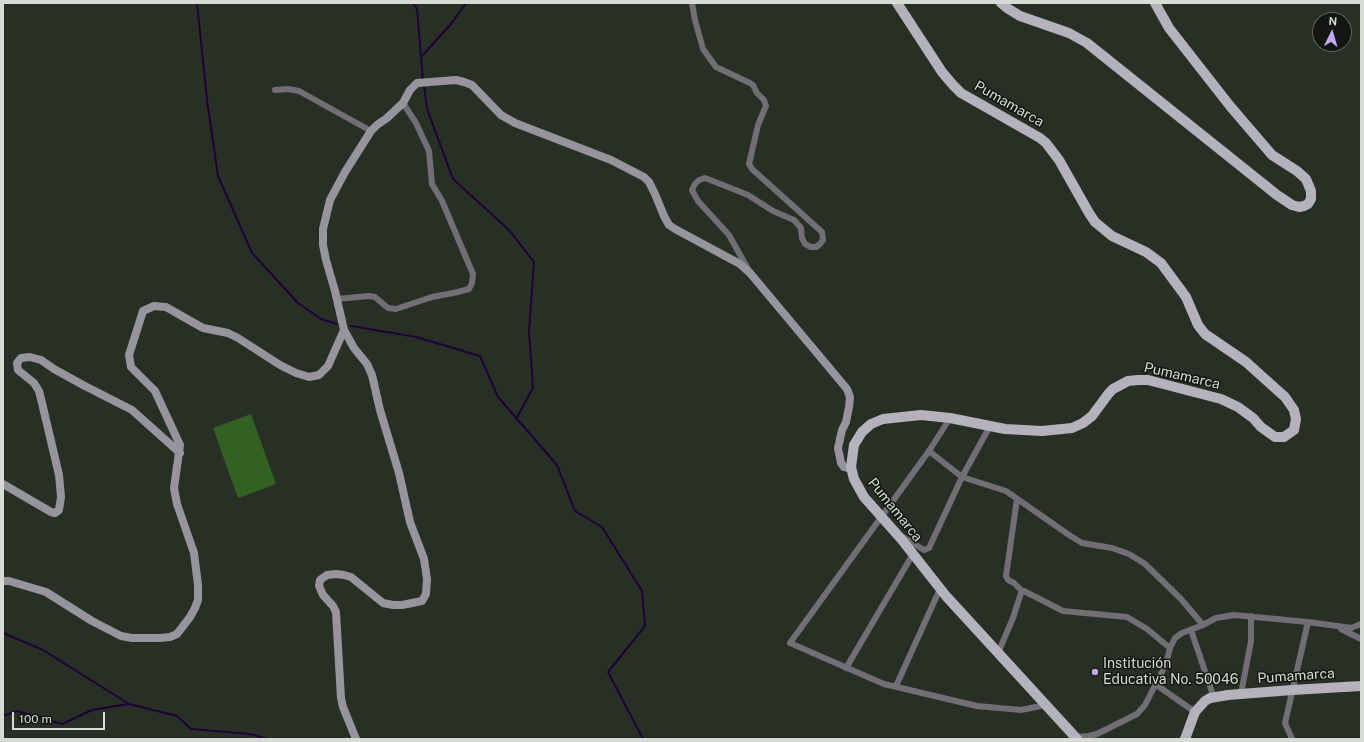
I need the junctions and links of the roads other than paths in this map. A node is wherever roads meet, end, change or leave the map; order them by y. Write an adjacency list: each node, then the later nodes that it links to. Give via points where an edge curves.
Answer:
1 (692, 3): 8 (street, via 703,49 716,66 753,85 764,100 766,106 758,125 749,164 822,232 823,240 820,244 810,247 805,244 801,228 794,220 773,211 748,195 705,178 699,180 692,190 698,201 729,235)
2 (897, 3): 12 (main road, Pumamarca, via 946,77 961,93 1040,138 1059,160 1095,222 1112,236 1146,252 1161,263 1186,296 1198,325 1205,334 1246,362 1272,385 1291,404 1296,419 1294,430 1290,434 1275,437 1238,407 1221,399 1148,380 1138,380 1128,381 1113,389 1092,416 1083,424 1072,428 1042,431)
3 (1001, 3): 4 (main road, via 1020,16 1070,33 1087,43 1277,195 1292,205 1299,207 1308,204 1311,191 1306,179 1272,154 1230,106 1169,28)
4 (1155, 3)
5 (275, 90): 7 (street, via 299,91)
6 (403, 104): 7 (main road); 8 (main road, via 417,83 456,80 472,85 501,115 515,123 611,160 644,177 649,182 669,225 740,264); 9 (street, via 416,123 429,151 432,184 442,201 473,274 470,289 432,297 396,309 388,308 375,297)
7 (371, 131): 9 (main road, via 330,200 324,223 322,245)
8 (750, 273): 15 (main road, via 847,389 850,396 849,407 838,448 844,468)
9 (337, 299): 10 (main road)
10 (344, 330): 14 (main road, via 328,366 319,375 309,377 280,365 228,333 203,328 166,307 154,306 143,311 130,355 131,366 155,391 180,444); 43 (main road, via 372,375 400,473 410,522 424,559 427,579 426,594 422,601 402,605 383,603 351,577 336,574 327,575 320,580 319,586 323,595 336,612 341,698)
11 (950, 418): 12 (main road, Pumamarca); 13 (street); 15 (main road, Pumamarca, via 921,415 876,421 862,432 854,445)
12 (990, 426): 16 (street)
13 (929, 451): 16 (street); 19 (street)
14 (180, 453): 17 (main road, via 132,410 41,360 20,358 17,363 18,370 34,384 42,402 59,475 59,510 56,513 51,512); 21 (main road, via 174,488 194,553 198,600 190,617 177,634 160,638 122,636 92,621 46,592)
15 (851, 469): 19 (main road, Pumamarca, via 864,497)
16 (962, 478): 18 (street, via 1006,491); 19 (street, via 927,550 902,536)
17 (3, 484)
18 (1017, 500): 23 (street, via 1006,576); 27 (street, via 1082,543 1112,548 1129,554 1145,564)
19 (882, 514): 20 (main road, Pumamarca); 33 (street, via 790,643)
20 (913, 554): 22 (main road, Pumamarca); 33 (street)
21 (3, 581)
22 (940, 589): 32 (main road, Pumamarca); 35 (street)
23 (1022, 591): 31 (street, via 1037,596 1063,611 1127,617); 32 (street)
24 (1251, 616): 25 (street, Pumamarca); 27 (street, Pumamarca, via 1216,618); 38 (street, via 1251,641)
25 (1308, 622): 28 (street, Pumamarca); 37 (street)
26 (1361, 624): 28 (street, Pumamarca, via 1351,628)
27 (1203, 625): 29 (street, Pumamarca)
28 (1337, 627): 30 (street)
29 (1191, 630): 31 (street, Pumamarca, via 1175,638); 39 (street)
30 (1361, 638)
31 (1170, 648): 34 (street, Pumamarca, via 1166,664)
32 (998, 653): 40 (main road, Pumamarca)
33 (846, 668): 35 (street, via 884,684)
34 (1155, 684): 41 (street); 42 (street, Pumamarca, via 1145,705 1137,714 1097,734)
35 (896, 686): 40 (street, via 977,706 1021,710)
36 (1361, 686): 37 (main road, Pumamarca)
37 (1292, 690): 38 (main road, Pumamarca); 45 (street, via 1285,723)
38 (1241, 694): 39 (main road, Pumamarca)
39 (1214, 698): 41 (main road, Pumamarca, via 1205,701)
40 (1046, 705): 42 (main road, Pumamarca)
41 (1195, 712): 44 (main road, Pumamarca)
42 (1076, 738)
43 (356, 739)
44 (1185, 739)
45 (1292, 739)

